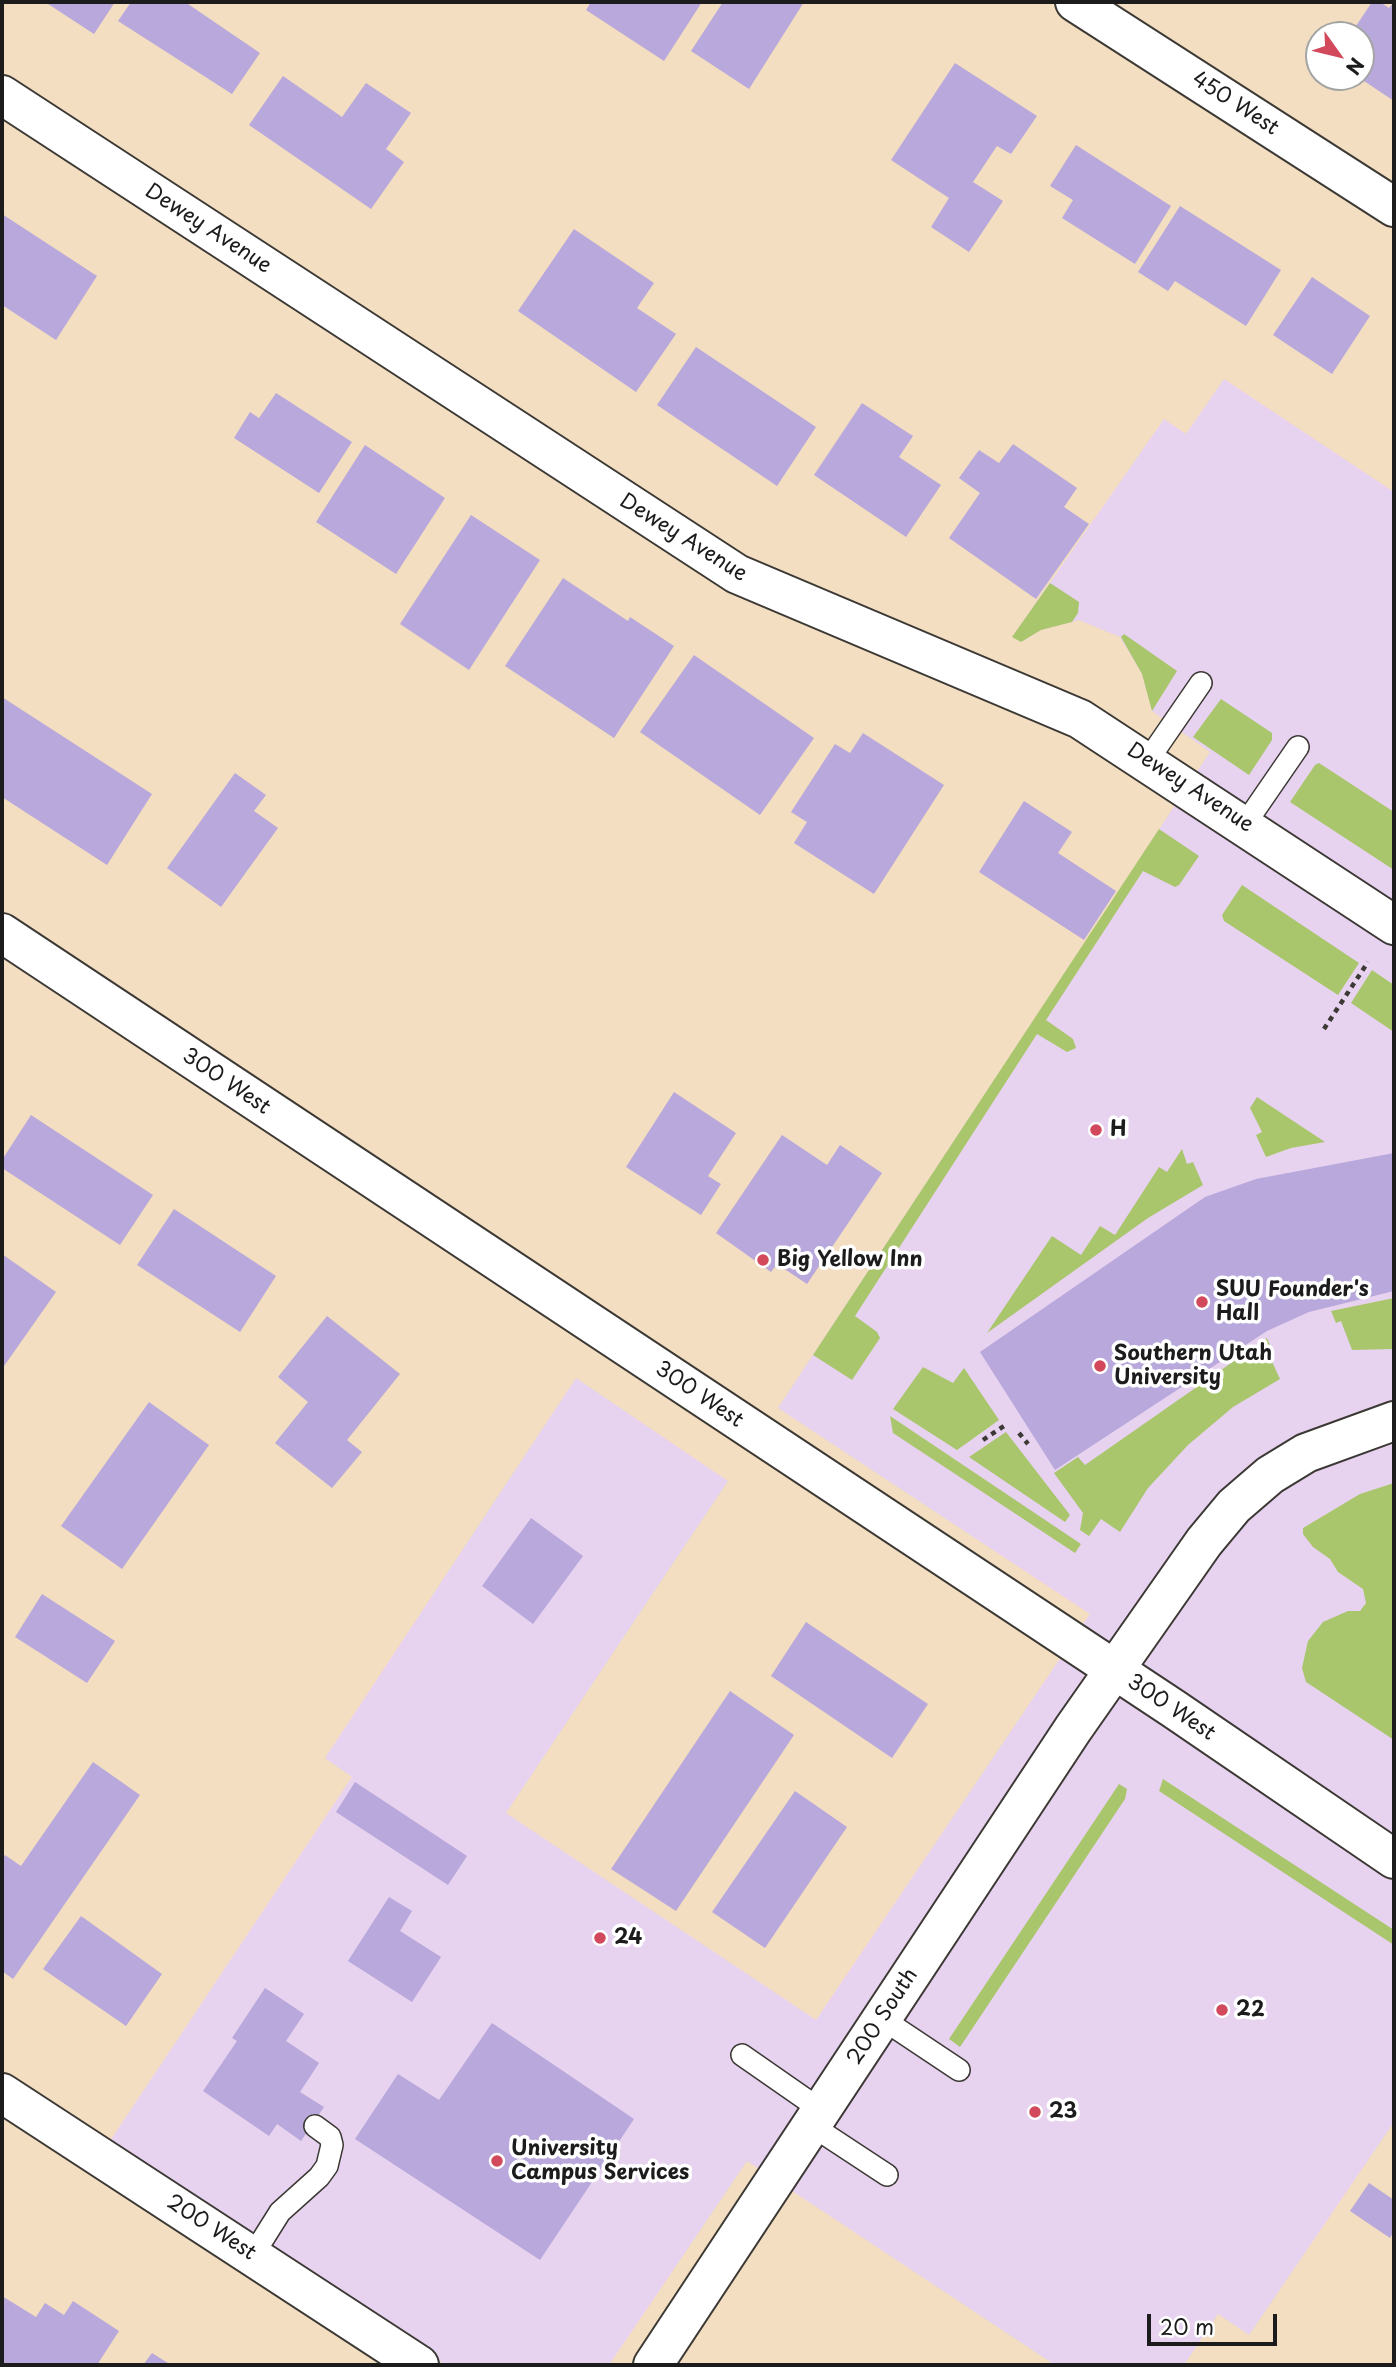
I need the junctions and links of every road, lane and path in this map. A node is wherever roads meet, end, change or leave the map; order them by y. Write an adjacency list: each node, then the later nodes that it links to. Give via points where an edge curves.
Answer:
1 (1075, 2): 3 (street, 450 West)
2 (2, 95): 6 (street, Dewey Avenue, via 737,575 1080,719)
3 (1394, 207)
4 (1201, 683): 6 (lane)
5 (1298, 747): 7 (lane)
6 (1148, 760): 7 (street, Dewey Avenue)
7 (1245, 824): 8 (street, Dewey Avenue)
8 (1394, 925)
9 (2, 933): 17 (street, 300 West)
10 (1368, 962): 11 (path)
11 (1324, 1028)
12 (1394, 1421): 17 (street, 200 South, via 1306,1452 1234,1506)
13 (1004, 1426): 15 (path)
14 (1019, 1433): 16 (path)
15 (982, 1440)
16 (1028, 1444)
17 (1114, 1670): 18 (street, 300 West); 19 (street, 200 South)
18 (1394, 1859)
19 (881, 2018): 21 (lane); 23 (street, 200 South)
20 (742, 2055): 23 (lane)
21 (959, 2070)
22 (2, 2093): 26 (street, 200 West)
23 (816, 2118): 25 (lane); 28 (street, 200 South)
24 (315, 2126): 26 (lane, via 330,2137 327,2166 280,2212)
25 (887, 2175)
26 (253, 2255): 27 (street, 200 West)
27 (419, 2365)
28 (653, 2365)

